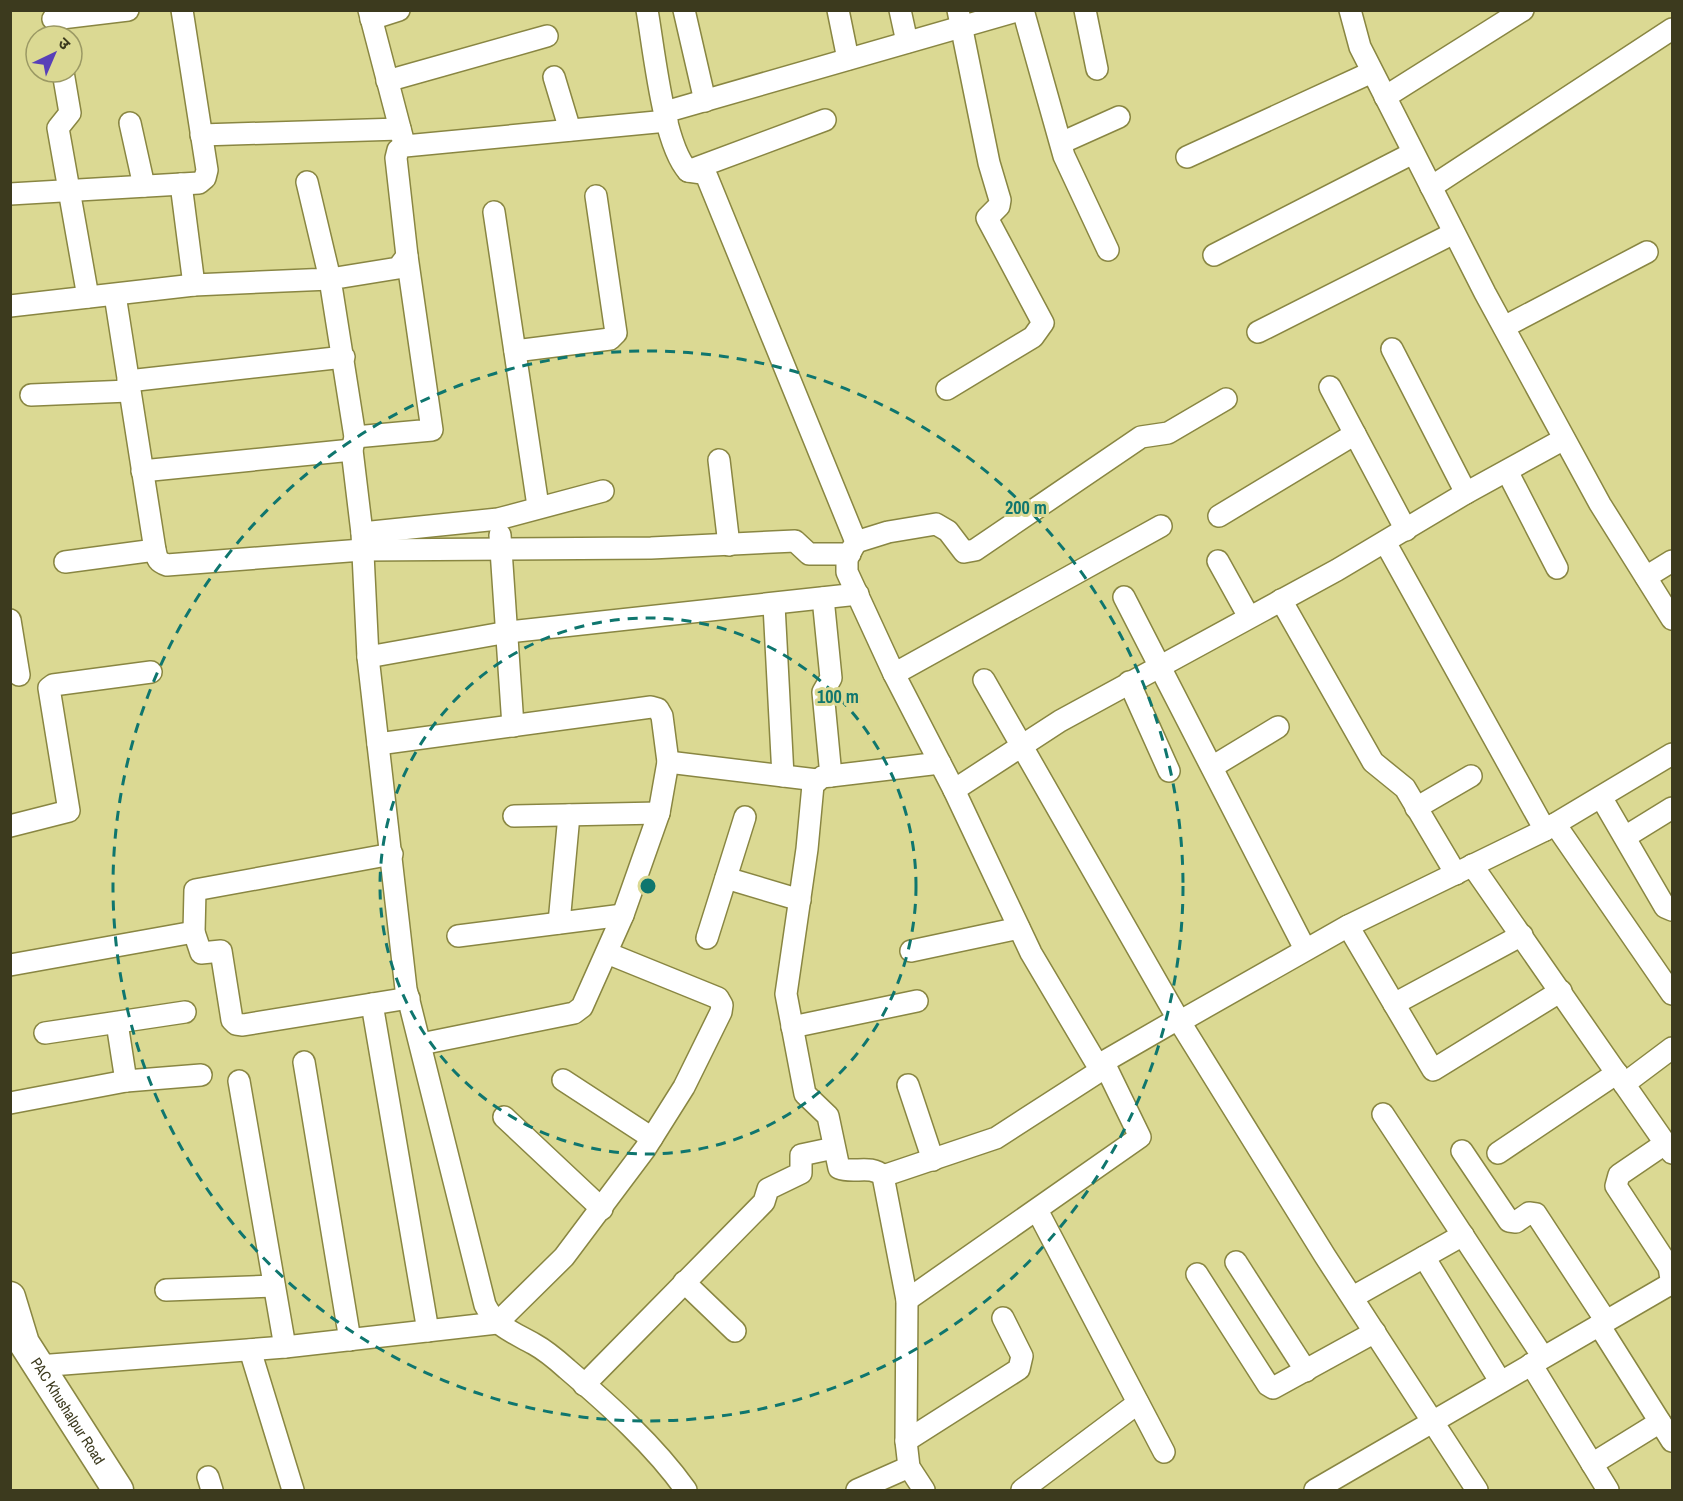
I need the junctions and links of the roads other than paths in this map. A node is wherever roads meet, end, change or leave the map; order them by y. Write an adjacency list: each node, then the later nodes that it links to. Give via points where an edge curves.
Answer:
1 (128, 10): 14 (street)
2 (182, 10): 31 (street)
3 (399, 10): 12 (street)
4 (647, 10): 26 (street)
5 (684, 10): 25 (street)
6 (838, 10): 18 (street)
7 (900, 10): 17 (street)
8 (1022, 10): 13 (street); 33 (street)
9 (1085, 10): 19 (street)
10 (1350, 10): 20 (street, via 1359,47)
11 (1522, 10): 24 (street)
12 (370, 15): 22 (street)
13 (960, 18): 17 (street); 62 (street, via 1000,200 987,218 1043,323 1034,337)
14 (54, 22)
15 (1672, 29): 40 (street)
16 (547, 36): 22 (street)
17 (907, 42): 18 (street)
18 (849, 59): 25 (street)
19 (1097, 69)
20 (1372, 72): 24 (street); 35 (street)
21 (554, 77): 30 (street)
22 (387, 81): 32 (street)
23 (65, 84): 41 (street, via 70,113 58,128)
24 (1384, 97): 34 (street)
25 (705, 101): 26 (street)
26 (666, 116): 30 (street); 36 (street)
27 (1119, 117): 33 (street)
28 (825, 120): 36 (street)
29 (130, 123): 39 (street)
30 (570, 130): 32 (street)
31 (201, 135): 32 (street); 38 (street, via 205,178 199,183)
32 (402, 138): 49 (street, via 396,158)
33 (1061, 143): 46 (street, via 1071,176)
34 (1413, 153): 40 (street); 48 (street)
35 (1186, 157)
36 (688, 171): 81 (street, via 707,177)
37 (307, 182): 50 (street)
38 (181, 184): 39 (street); 51 (street)
39 (144, 186): 41 (street)
40 (1431, 187): 45 (street)
41 (70, 190): 42 (street); 53 (street)
42 (10, 194)
43 (596, 196): 58 (street, via 616,333 610,339)
44 (494, 212): 58 (street)
45 (1454, 233): 55 (street); 56 (street)
46 (1108, 250)
47 (1647, 252): 55 (street)
48 (1214, 255)
49 (407, 256): 50 (street, via 398,268); 67 (street, via 432,430)
50 (330, 279): 51 (street); 59 (street)
51 (194, 285): 52 (street)
52 (116, 295): 53 (street); 60 (street)
53 (88, 297): 54 (street)
54 (10, 306)
55 (1504, 327): 66 (street)
56 (1258, 332)
57 (1392, 349): 72 (street)
58 (515, 351): 73 (street)
59 (344, 357): 60 (street); 67 (street)
60 (129, 386): 63 (street); 69 (street)
61 (1330, 387): 65 (street)
62 (947, 389)
63 (31, 395)
64 (1226, 399): 81 (street, via 1168,433 1141,436 975,550 964,552 948,531 936,524 888,532)
65 (1355, 434): 74 (street); 77 (street)
66 (1564, 439): 70 (street); 88 (street)
67 (354, 443): 69 (street); 78 (street)
68 (719, 460): 80 (street)
69 (142, 471): 83 (street)
70 (1507, 471): 72 (street); 87 (street)
71 (603, 491): 73 (street)
72 (1466, 493): 77 (street)
73 (538, 506): 75 (street)
74 (1219, 516)
75 (498, 519): 78 (street); 82 (street)
76 (1161, 526): 101 (street)
77 (1406, 530): 79 (street)
78 (362, 542): 82 (street); 83 (street, via 167,565 157,559); 98 (street)
79 (1385, 542): 92 (street); 126 (street)
80 (729, 545): 81 (street, via 795,541 809,554); 82 (street)
81 (853, 548): 89 (street, via 846,565)
82 (502, 549): 97 (street)
83 (155, 550): 86 (street)
84 (1218, 561): 94 (street)
85 (1672, 561): 88 (street)
86 (65, 562)
87 (1557, 568)
88 (1646, 578): 95 (street)
89 (858, 594): 91 (street); 101 (street)
90 (1124, 597): 99 (street)
91 (823, 598): 93 (street); 116 (street, via 831,678 823,692)
92 (1281, 600): 94 (street); 119 (street, via 1373,762 1400,782)
93 (774, 605): 97 (street); 114 (street)
94 (1249, 617): 99 (street)
95 (1672, 619)
96 (10, 620): 102 (street)
97 (508, 632): 98 (street); 105 (street)
98 (368, 657): 107 (street)
99 (1160, 665): 104 (street); 112 (street)
100 (152, 672): 125 (street, via 49,688 69,812)
101 (894, 674): 111 (street)
102 (19, 675)
103 (984, 680): 108 (street)
104 (1129, 682): 108 (street); 113 (street)
105 (513, 726): 107 (street); 110 (street, via 651,707 662,716)
106 (1278, 727): 112 (street)
107 (378, 744): 128 (street)
108 (1022, 747): 117 (street); 152 (street)
109 (1672, 754): 118 (street)
110 (668, 762): 114 (street); 121 (street)
111 (940, 764): 116 (street); 117 (street)
112 (1212, 767): 141 (street)
113 (1169, 771)
114 (783, 776): 116 (street)
115 (1471, 776): 119 (street)
116 (824, 778): 131 (street, via 813,785)
117 (954, 790): 136 (street)
118 (1601, 797): 126 (street); 127 (street)
119 (1416, 808): 129 (street)
120 (1672, 808): 127 (street)
121 (658, 813): 122 (street); 133 (street)
122 (569, 815): 123 (street); 134 (street)
123 (514, 816)
124 (746, 818): 130 (street)
125 (10, 826)
126 (1550, 827): 129 (street); 146 (street)
127 (1626, 837): 132 (street, via 1665,907)
128 (392, 854): 137 (street, via 195,890); 147 (street)
129 (1464, 869): 135 (street); 138 (street)
130 (726, 878): 131 (street); 140 (street)
131 (800, 900): 154 (street, via 786,994)
132 (1672, 910)
133 (623, 915): 134 (street); 143 (street)
134 (559, 923): 139 (street)
135 (1348, 926): 141 (street); 150 (street)
136 (1019, 928): 142 (street); 159 (street, via 1095,1061)
137 (194, 932): 144 (street); 149 (street, via 201,953 221,951 232,1020 236,1024)
138 (1522, 935): 145 (street); 150 (street)
139 (458, 936)
140 (707, 938)
141 (1305, 949): 152 (street)
142 (911, 951)
143 (607, 953): 156 (street, via 587,1001 574,1013); 169 (street, via 718,998 722,1005 684,1087)
144 (10, 965)
145 (1561, 991): 150 (street, via 1433,1070); 161 (street)
146 (1672, 994)
147 (409, 998): 149 (street); 156 (street)
148 (917, 1001): 154 (street)
149 (372, 1004): 192 (street)
150 (1394, 1004)
151 (185, 1012): 153 (street)
152 (1179, 1021): 159 (street); 187 (street)
153 (117, 1023): 155 (street); 163 (street)
154 (792, 1027): 170 (street, via 805,1094 828,1116)
155 (45, 1033)
156 (421, 1044): 190 (street, via 485,1305)
157 (1672, 1048): 161 (street)
158 (304, 1062): 195 (street)
159 (1105, 1065): 174 (street, via 1010,1130); 177 (street, via 1140,1137)
160 (201, 1075): 163 (street)
161 (1621, 1078): 171 (street); 173 (street)
162 (562, 1080): 169 (street)
163 (126, 1081): 166 (street)
164 (239, 1081): 184 (street)
165 (908, 1085): 174 (street)
166 (10, 1103)
167 (1383, 1114): 178 (street)
168 (504, 1117): 176 (street)
169 (652, 1138): 176 (street)
170 (834, 1148): 175 (street, via 839,1168 872,1169); 182 (street, via 801,1155 801,1173 768,1189 764,1202)
171 (1669, 1148): 183 (street, via 1618,1175 1616,1180 1669,1267)
172 (1462, 1151): 191 (street, via 1509,1221 1536,1214)
173 (1498, 1153)
174 (933, 1160): 175 (street)
175 (883, 1176): 188 (street)
176 (602, 1209): 190 (street, via 564,1257)
177 (1037, 1210): 188 (street); 203 (street)
178 (1463, 1235): 179 (street); 199 (street)
179 (1424, 1257): 187 (street); 201 (street)
180 (1236, 1262): 200 (street)
181 (1197, 1274): 200 (street, via 1268,1385 1277,1388)
182 (684, 1282): 193 (street); 202 (street)
183 (1672, 1284): 191 (street)
184 (274, 1286): 185 (street); 196 (street)
185 (166, 1290)
186 (10, 1297): 198 (main road, PAC Khushalpur Road)
187 (1353, 1297): 194 (street)
188 (907, 1300): 206 (street)
189 (1003, 1318): 206 (street, via 1022,1356 1019,1369)
190 (497, 1323): 192 (street); 202 (street, via 536,1345)
191 (1602, 1323): 199 (street); 205 (street)
192 (428, 1331): 195 (street)
193 (735, 1331)
194 (1375, 1332): 200 (street); 204 (street)
195 (350, 1340): 196 (street)
196 (285, 1347): 197 (street)
197 (250, 1350): 198 (street); 211 (street)
198 (27, 1360): 210 (main road, PAC Khushalpur Road)
199 (1537, 1360): 201 (street); 208 (street)
200 (1306, 1371)
201 (1500, 1381): 204 (street)
202 (584, 1385): 212 (street, via 674,1473)
203 (1138, 1403): 207 (street); 215 (street)
204 (1433, 1420): 216 (street); 217 (street)
205 (1667, 1428): 208 (street)
206 (906, 1442): 209 (street)
207 (1164, 1452)
208 (1592, 1464): 218 (street)
209 (909, 1467): 213 (street); 214 (street)
210 (118, 1491)
211 (293, 1491)
212 (686, 1491)
213 (857, 1491)
214 (924, 1491)
215 (1022, 1491)
216 (1315, 1491)
217 (1478, 1491)
218 (1608, 1491)

